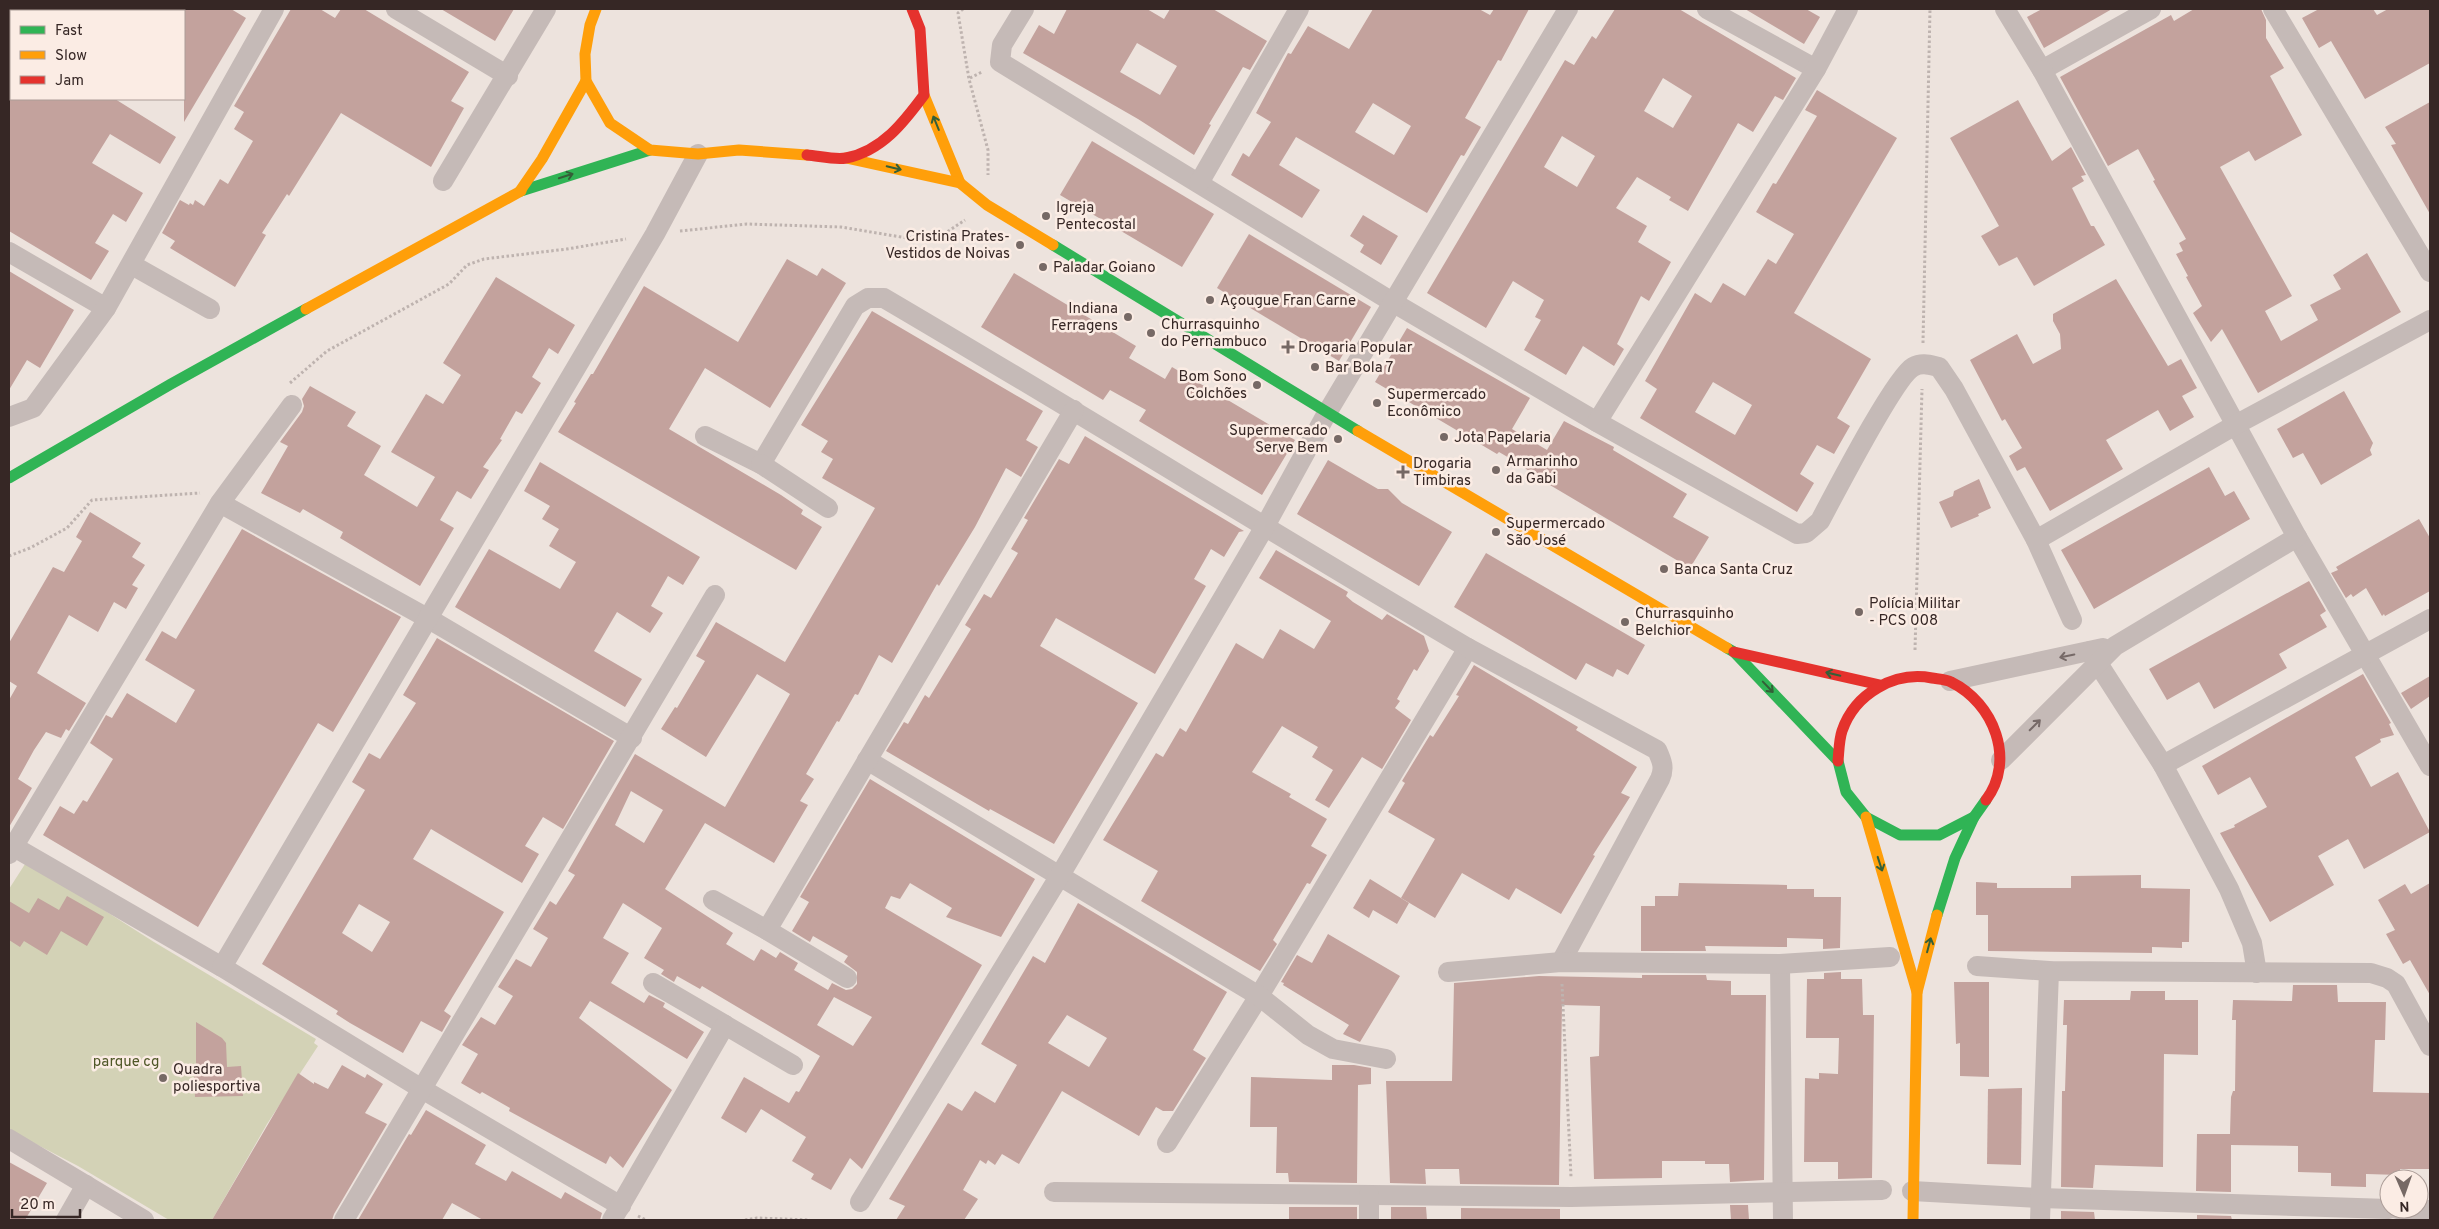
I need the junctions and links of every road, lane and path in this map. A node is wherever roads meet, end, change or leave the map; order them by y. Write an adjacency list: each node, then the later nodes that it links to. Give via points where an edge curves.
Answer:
1 (274, 9): 32 (street)
2 (396, 9): 19 (street)
3 (546, 9): 19 (street)
4 (912, 9): 16 (street)
5 (963, 9): 29 (path, via 958,13 988,150)
6 (1024, 9): 27 (street, via 1002,45 1000,62)
7 (1300, 9): 27 (street)
8 (1568, 9): 34 (street)
9 (1708, 9): 17 (street)
10 (1848, 9): 17 (street)
11 (2005, 9): 18 (street)
12 (2152, 9): 18 (street)
13 (2273, 9): 33 (street)
14 (588, 14): 20 (street)
15 (928, 16): 16 (street)
16 (920, 29): 21 (street)
17 (1816, 69): 42 (street)
18 (2042, 70): 43 (street)
19 (508, 76): 25 (street)
20 (586, 81): 22 (street, via 610,122); 28 (street, via 555,138)
21 (924, 96): 24 (street, via 900,127 876,146); 26 (street, one-way to 21)
22 (650, 150): 23 (street); 28 (street, one-way to 22)
23 (698, 154): 24 (street, via 738,150); 30 (street)
24 (846, 158): 26 (street, one-way to 26)
25 (443, 181)
26 (960, 183): 29 (street)
27 (1199, 183): 34 (street)
28 (520, 191): 46 (street, via 171,384)
29 (987, 205): 30 (path, via 944,234 907,238 841,227 747,224); 40 (street)
30 (655, 234): 38 (path, via 484,259 467,266 449,284 327,351); 54 (street)
31 (9, 252): 35 (street)
32 (132, 265): 35 (street); 36 (street)
33 (2430, 272)
34 (1394, 303): 40 (street); 42 (street)
35 (106, 308): 41 (street, via 33,408)
36 (210, 308)
37 (2430, 320): 43 (street)
38 (289, 396): 47 (street)
39 (1074, 410): 45 (street, via 884,298 868,298 855,306); 49 (street); 64 (street)
40 (1327, 414): 49 (street); 58 (street)
41 (9, 417)
42 (1597, 422): 51 (street, via 1797,534 1806,534 1820,521 1895,389 1911,368 1922,363 1939,367)
43 (2237, 424): 50 (street); 51 (street)
44 (705, 436): 45 (street)
45 (761, 464): 48 (street)
46 (9, 478)
47 (213, 498): 52 (path, via 92,500 67,528); 54 (street); 71 (street)
48 (828, 508)
49 (1264, 528): 57 (street); 72 (street)
50 (2297, 537): 59 (street); 60 (street)
51 (2036, 540): 56 (street)
52 (9, 556)
53 (715, 595): 63 (street)
54 (429, 619): 63 (street); 79 (street)
55 (2430, 619): 59 (street)
56 (2072, 620)
57 (1468, 648): 76 (street, via 1657,750 1662,760 1664,770 1660,779); 86 (street)
58 (1734, 652): 62 (street, one-way to 58); 66 (street, one-way to 66)
59 (2367, 655): 67 (street); 68 (street)
60 (2094, 657): 61 (street, one-way to 61); 65 (street, one-way to 60); 67 (street)
61 (1950, 681): 62 (street, via 1914,676); 65 (street, via 1977,700 1995,727)
62 (1880, 685): 66 (street, via 1856,704 1842,731)
63 (632, 738): 91 (street)
64 (867, 760): 72 (street); 74 (street)
65 (2000, 760): 70 (street, via 1993,791)
66 (1838, 761): 69 (street, via 1846,792)
67 (2163, 765): 82 (street, via 2229,889 2252,943)
68 (2430, 766)
69 (1866, 817): 70 (street, via 1900,835 1939,835); 85 (street, one-way to 85)
70 (1974, 817): 85 (street, one-way to 70, via 1940,904 1955,858)
71 (10, 848): 79 (street)
72 (1059, 877): 86 (street); 102 (street)
73 (713, 900): 74 (street)
74 (766, 930): 83 (street)
75 (1890, 957): 77 (street)
76 (1561, 962): 77 (street); 81 (street); 100 (path)
77 (1780, 964): 98 (street)
78 (1976, 966): 80 (street)
79 (222, 967): 91 (street)
80 (2049, 971): 82 (street); 101 (street)
81 (1448, 972)
82 (2257, 973): 88 (street, via 2371,973 2386,978 2396,984)
83 (847, 978)
84 (654, 983): 87 (street)
85 (1917, 992): 96 (street)
86 (1259, 996): 89 (street, via 1308,1035 1333,1049); 93 (street)
87 (725, 1025): 90 (street); 104 (street)
88 (2430, 1046)
89 (1386, 1059)
90 (793, 1065)
91 (422, 1089): 104 (street); 107 (street)
92 (9, 1139): 94 (street)
93 (1167, 1143)
94 (86, 1185): 105 (street); 106 (street)
95 (1882, 1190): 98 (street)
96 (1912, 1191): 101 (street); 112 (street)
97 (1054, 1192): 99 (street)
98 (1783, 1194): 100 (street); 111 (street)
99 (1369, 1195): 100 (street); 110 (street)
100 (1571, 1197)
101 (2040, 1198): 103 (street); 113 (street)
102 (860, 1202)
103 (2379, 1209)
104 (616, 1213)
105 (66, 1220)
106 (144, 1220)
107 (344, 1220)
108 (745, 1220): 109 (path)
109 (810, 1220)
110 (1369, 1220)
111 (1783, 1220)
112 (1913, 1220)
113 (2040, 1220)

